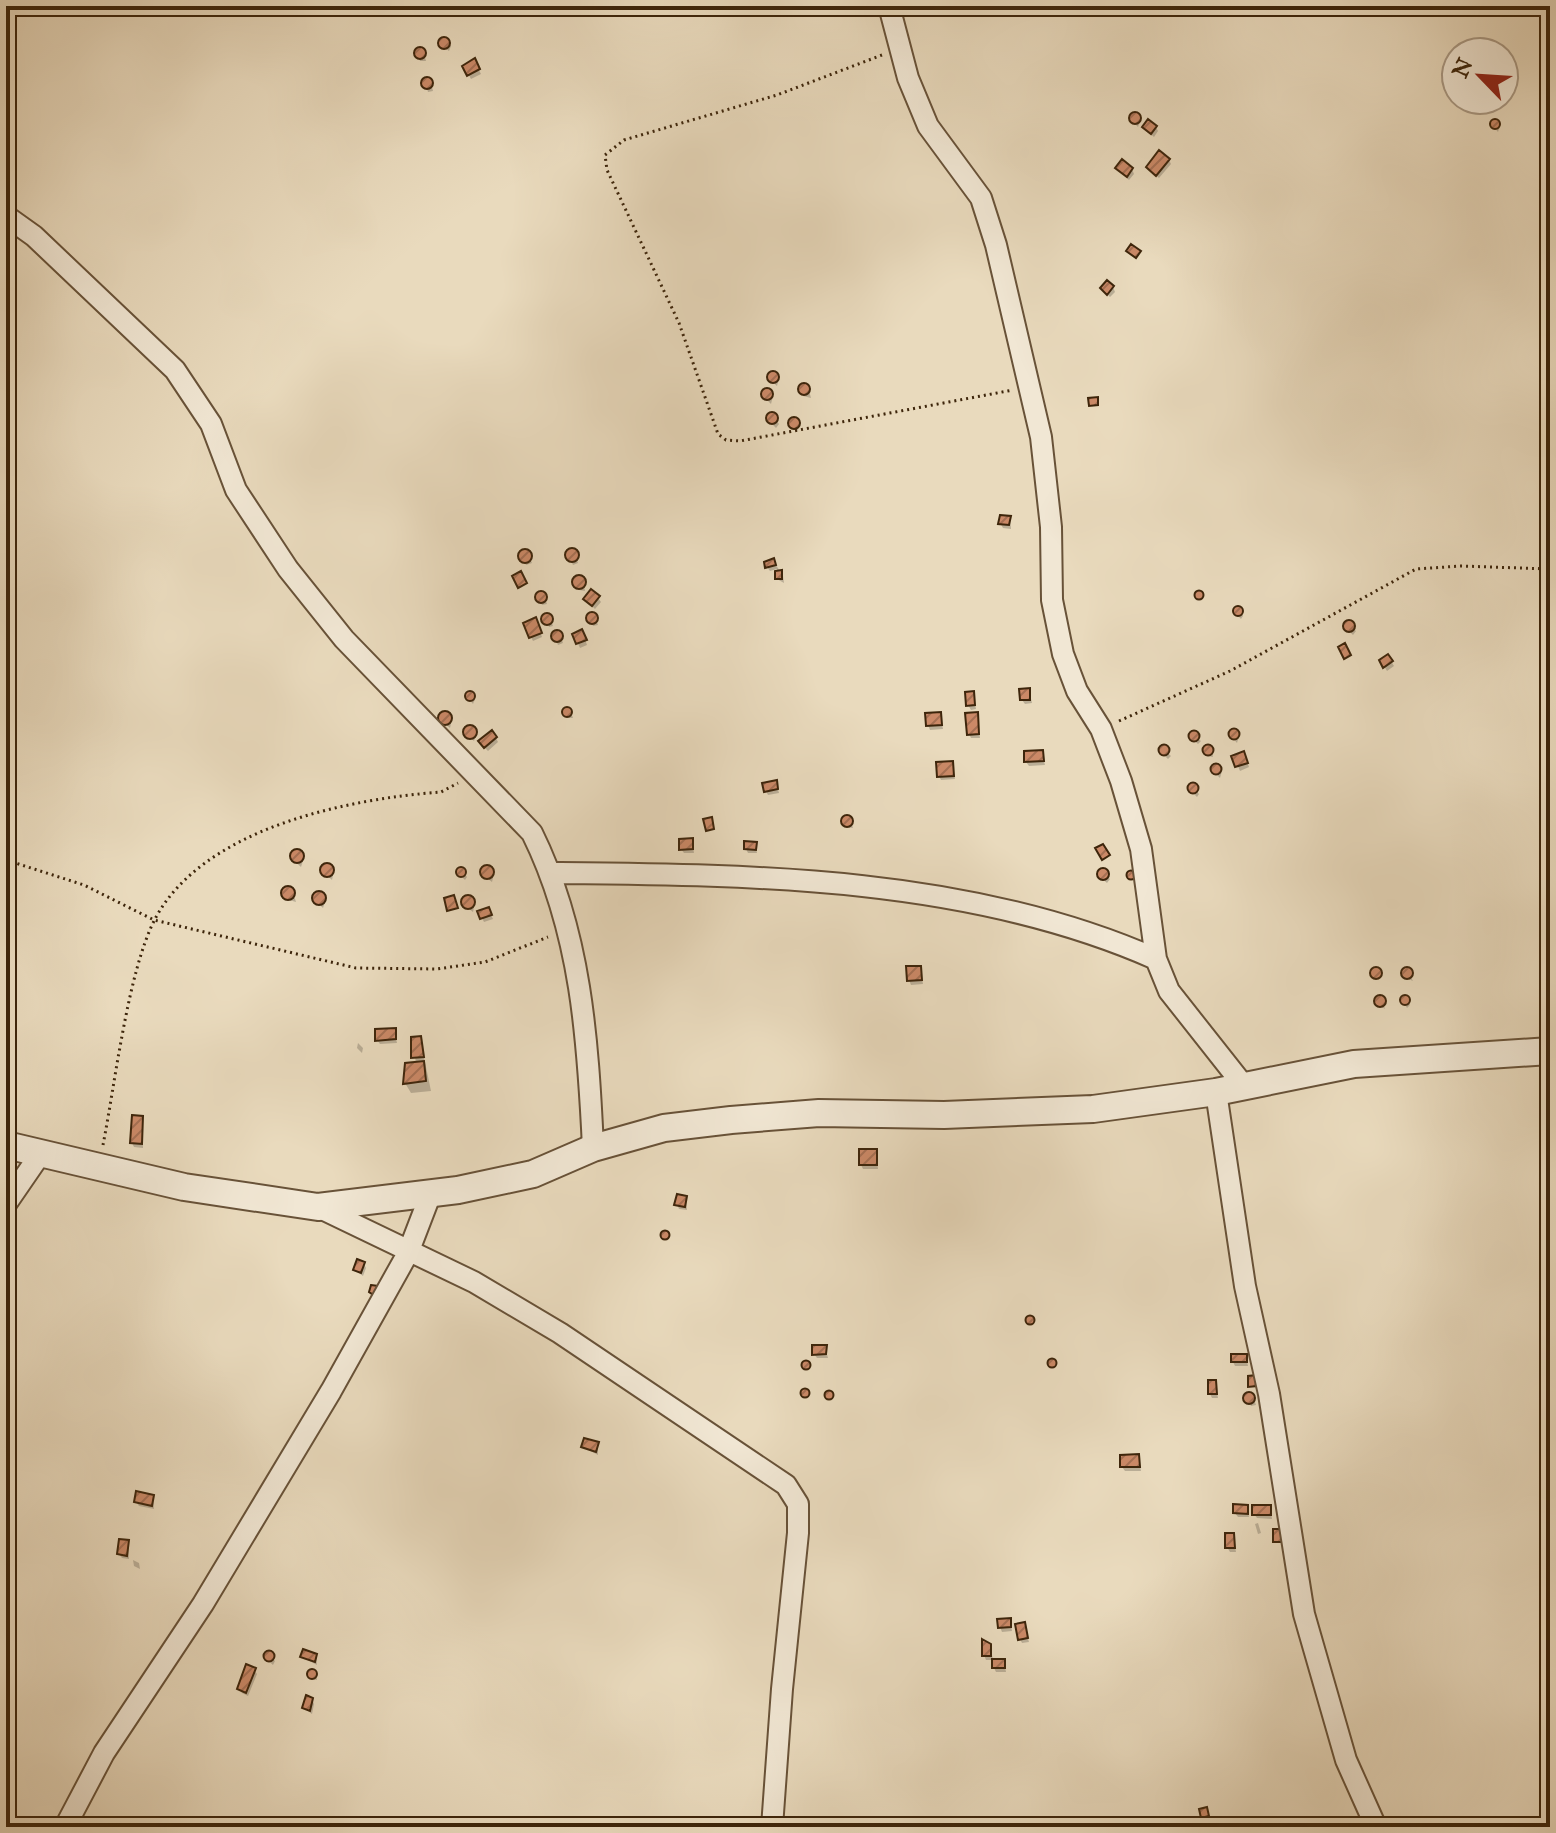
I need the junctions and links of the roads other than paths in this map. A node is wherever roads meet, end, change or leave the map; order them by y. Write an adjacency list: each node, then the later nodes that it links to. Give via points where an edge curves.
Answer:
1 (889, 6): 4 (street, via 928,126 981,198 1016,321 1041,437 1052,600 1063,654 1121,781 1141,849)
2 (6, 216): 3 (street, via 34,236 175,370 211,424 236,490 288,569 344,639 532,833)
3 (552, 873): 4 (street, via 804,879 919,895 1096,932); 9 (street, via 580,980)
4 (1156, 959): 6 (street, via 1169,991)
5 (1550, 1051): 6 (street, via 1354,1064)
6 (1244, 1086): 7 (street)
7 (1216, 1092): 9 (street, via 1093,1109 819,1113 731,1120 664,1128); 17 (street, via 1304,1614 1346,1760)
8 (6, 1145): 10 (street)
9 (593, 1148): 11 (street, via 533,1174)
10 (39, 1156): 12 (street); 13 (street, via 184,1187)
11 (431, 1193): 13 (street); 14 (street)
12 (6, 1204)
13 (318, 1207): 14 (street)
14 (408, 1253): 15 (street, via 331,1391 203,1604 104,1753); 16 (street, via 474,1282 560,1333 786,1485 798,1504 798,1533)
15 (65, 1827)
16 (772, 1827)
17 (1376, 1827)

